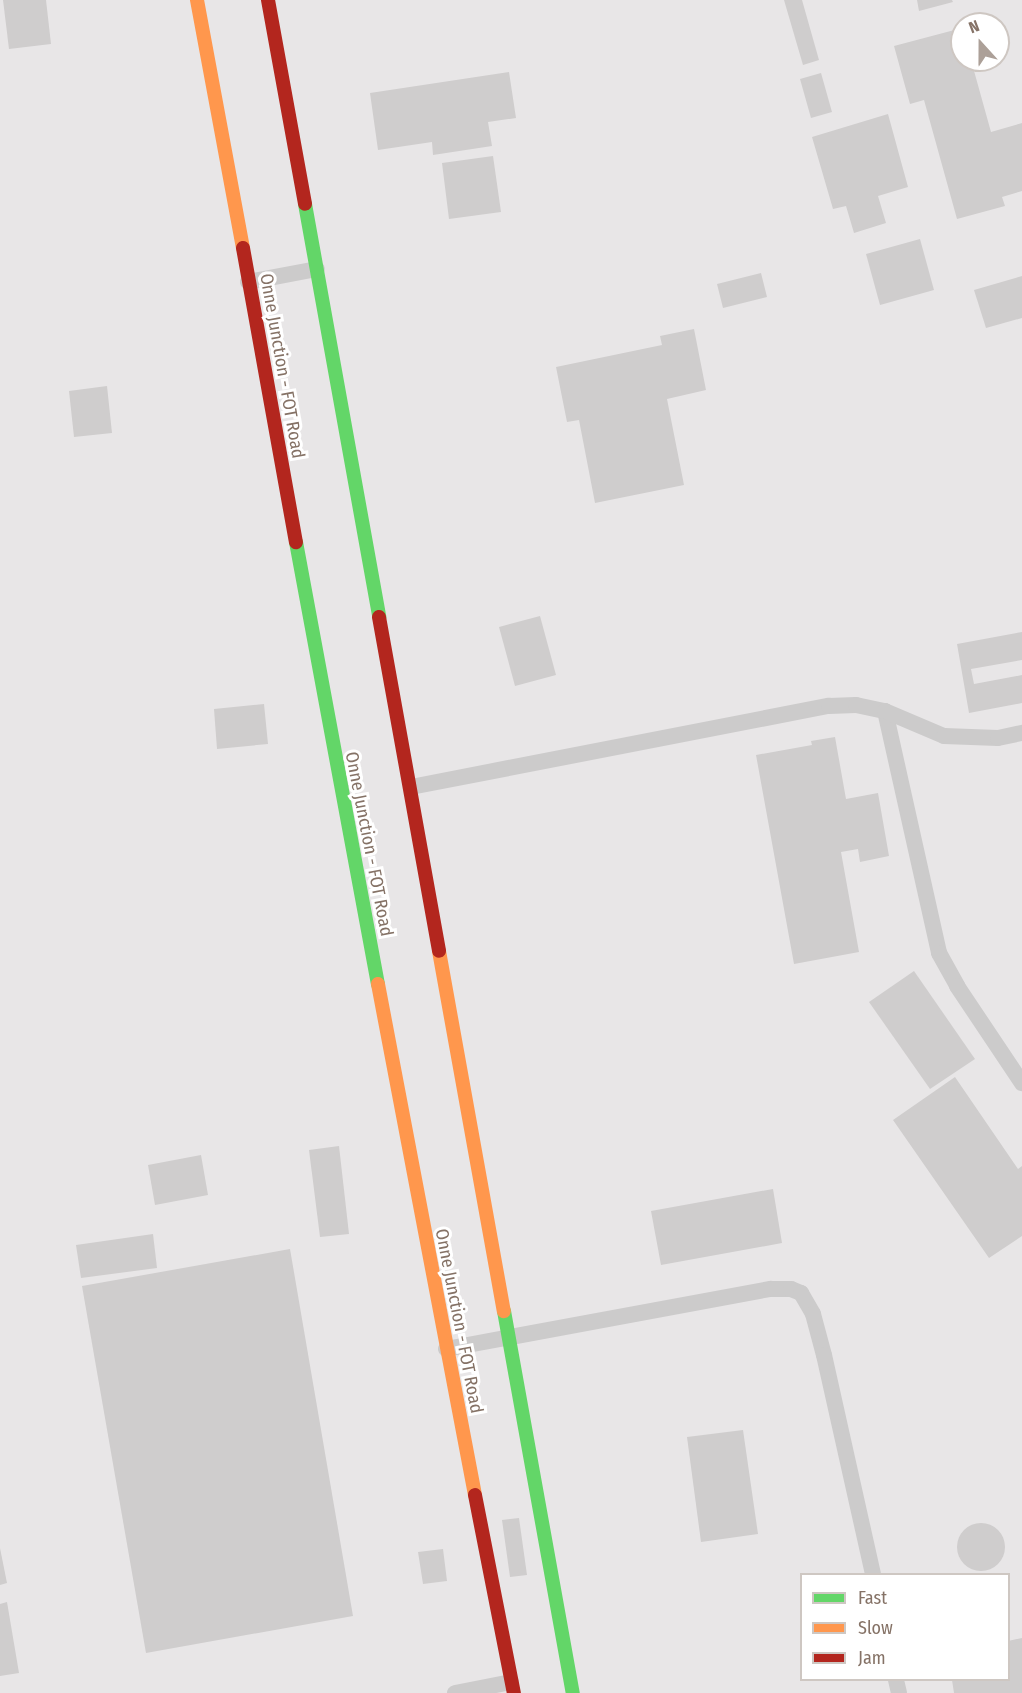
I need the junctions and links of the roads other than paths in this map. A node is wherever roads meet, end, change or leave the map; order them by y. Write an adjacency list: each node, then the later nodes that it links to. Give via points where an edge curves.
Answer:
1 (197, 0): 4 (street, Onne Junction - FOT Road)
2 (268, 0): 3 (street)
3 (317, 268): 4 (lane); 7 (street)
4 (248, 282): 10 (street, Onne Junction - FOT Road)
5 (885, 711): 6 (lane, via 944,736 965,739); 7 (lane, via 829,705); 8 (lane, via 939,953)
6 (1022, 734)
7 (411, 787): 9 (street)
8 (1022, 1083)
9 (510, 1336): 10 (lane); 11 (lane, via 771,1289 801,1293 813,1314 824,1355); 14 (street)
10 (446, 1349): 12 (street, Onne Junction - FOT Road)
11 (873, 1573)
12 (512, 1688): 13 (lane)
13 (455, 1693)
14 (573, 1693)

